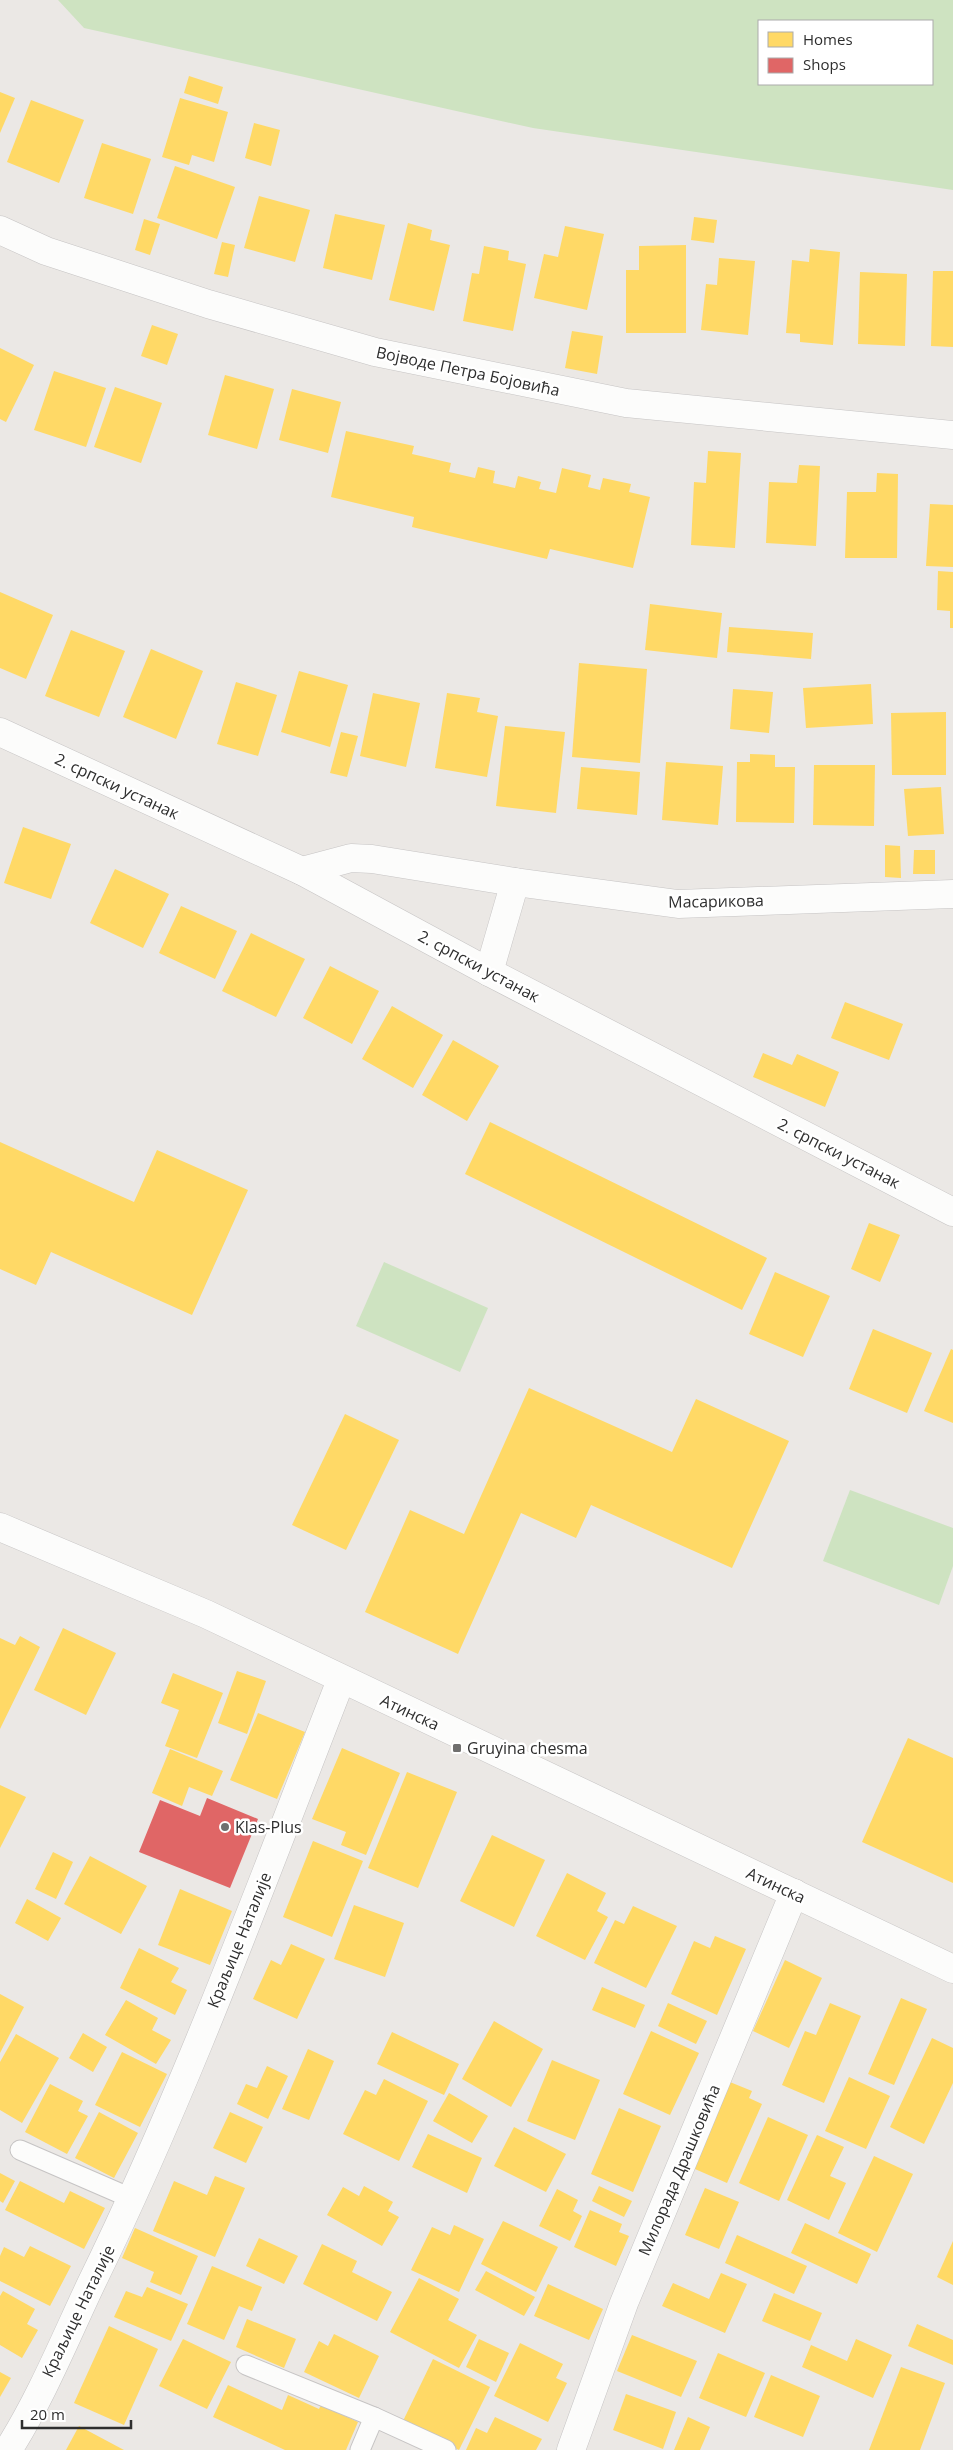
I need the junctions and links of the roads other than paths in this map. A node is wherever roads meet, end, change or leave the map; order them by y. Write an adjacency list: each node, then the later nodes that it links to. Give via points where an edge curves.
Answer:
1 (0, 230): 2 (street, Војводе Петра Бојовића, via 46,251 190,298 375,352 626,403)
2 (953, 435)
3 (0, 732): 4 (street, 2. српски устанак)
4 (302, 871): 5 (street, Масарикова, via 351,858 372,859); 7 (street, 2. српски устанак)
5 (515, 882): 6 (street, Масарикова, via 678,904); 7 (street)
6 (953, 894)
7 (489, 972): 8 (street, 2. српски устанак)
8 (953, 1212)
9 (0, 1527): 10 (street, Атинска, via 206,1614)
10 (341, 1680): 11 (street, Атинска); 14 (street, Краљице Наталије)
11 (794, 1893): 12 (street, Атинска); 20 (street, Милорада Драшковића, via 624,2303)
12 (953, 1969)
13 (20, 2150): 14 (lane)
14 (133, 2199): 17 (street, Краљице Наталије)
15 (246, 2365): 16 (lane)
16 (374, 2417): 18 (lane); 19 (lane)
17 (8, 2450)
18 (360, 2450)
19 (446, 2450)
20 (571, 2450)

